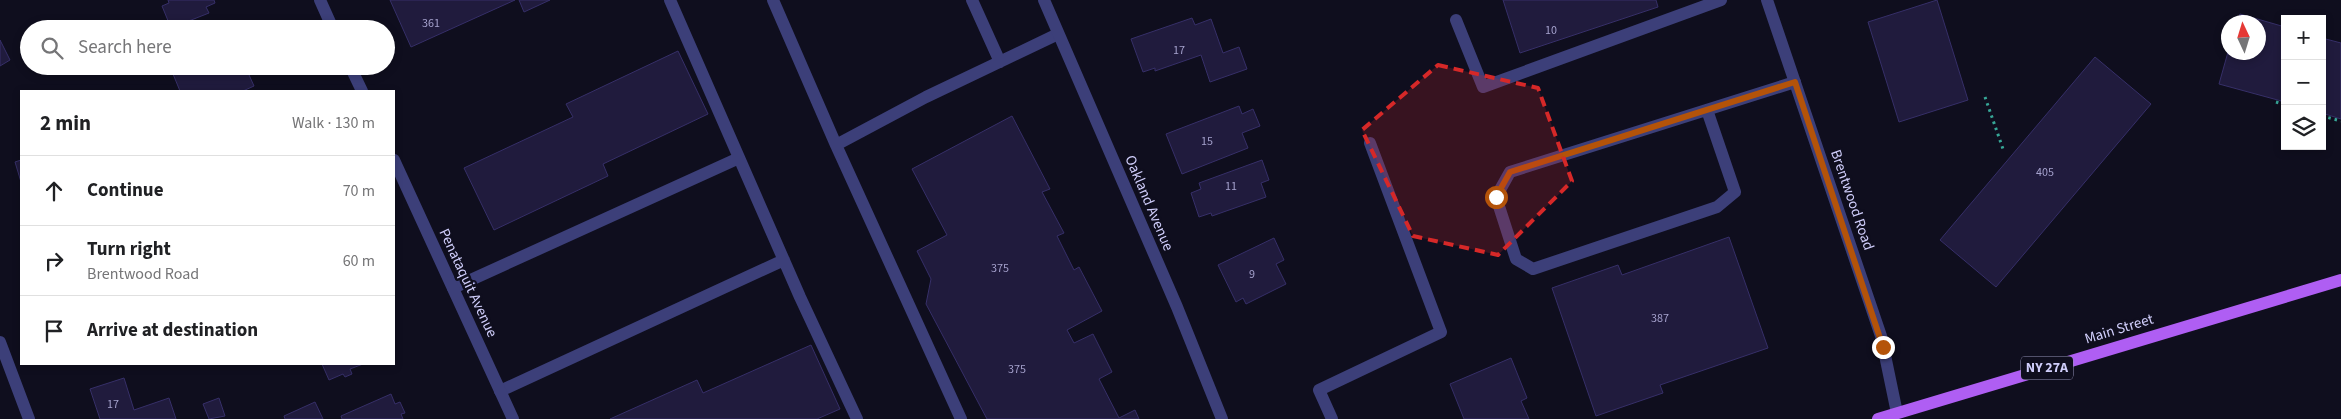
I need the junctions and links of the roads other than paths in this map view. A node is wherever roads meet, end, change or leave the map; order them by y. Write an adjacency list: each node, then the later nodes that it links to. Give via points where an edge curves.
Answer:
1 (320, 0): 8 (street)
2 (670, 0): 18 (street)
3 (773, 0): 17 (street)
4 (972, 0): 11 (street)
5 (1044, 0): 10 (street, Oakland Avenue)
6 (1721, 0): 9 (street, via 1483,86)
7 (1767, 0): 13 (street, Brentwood Road)
8 (329, 20)
9 (1456, 20)
10 (1058, 34): 11 (street); 30 (street, Oakland Avenue)
11 (1000, 62): 17 (street)
12 (354, 75): 14 (street)
13 (1795, 82): 15 (street); 25 (street, Brentwood Road, via 1881,336)
14 (362, 90)
15 (1707, 110): 15 (street, via 1510,172 1496,197 1516,259 1533,269 1718,207 1734,192)
16 (1370, 143): 31 (street, via 1440,332 1319,390)
17 (836, 145): 29 (street)
18 (739, 158): 20 (street); 22 (street)
19 (395, 162): 22 (street, Penataquit Avenue)
20 (784, 260): 24 (street); 28 (street)
21 (2341, 280): 25 (main road, Main Street / NY 27A)
22 (453, 288): 24 (street, Penataquit Avenue)
23 (0, 342): 26 (street)
24 (500, 391): 27 (street, Penataquit Avenue)
25 (1898, 416): 32 (main road, Main Street / NY 27A)
26 (28, 419)
27 (513, 419)
28 (857, 419)
29 (961, 419)
30 (1222, 419)
31 (1332, 419)
32 (1878, 419)

